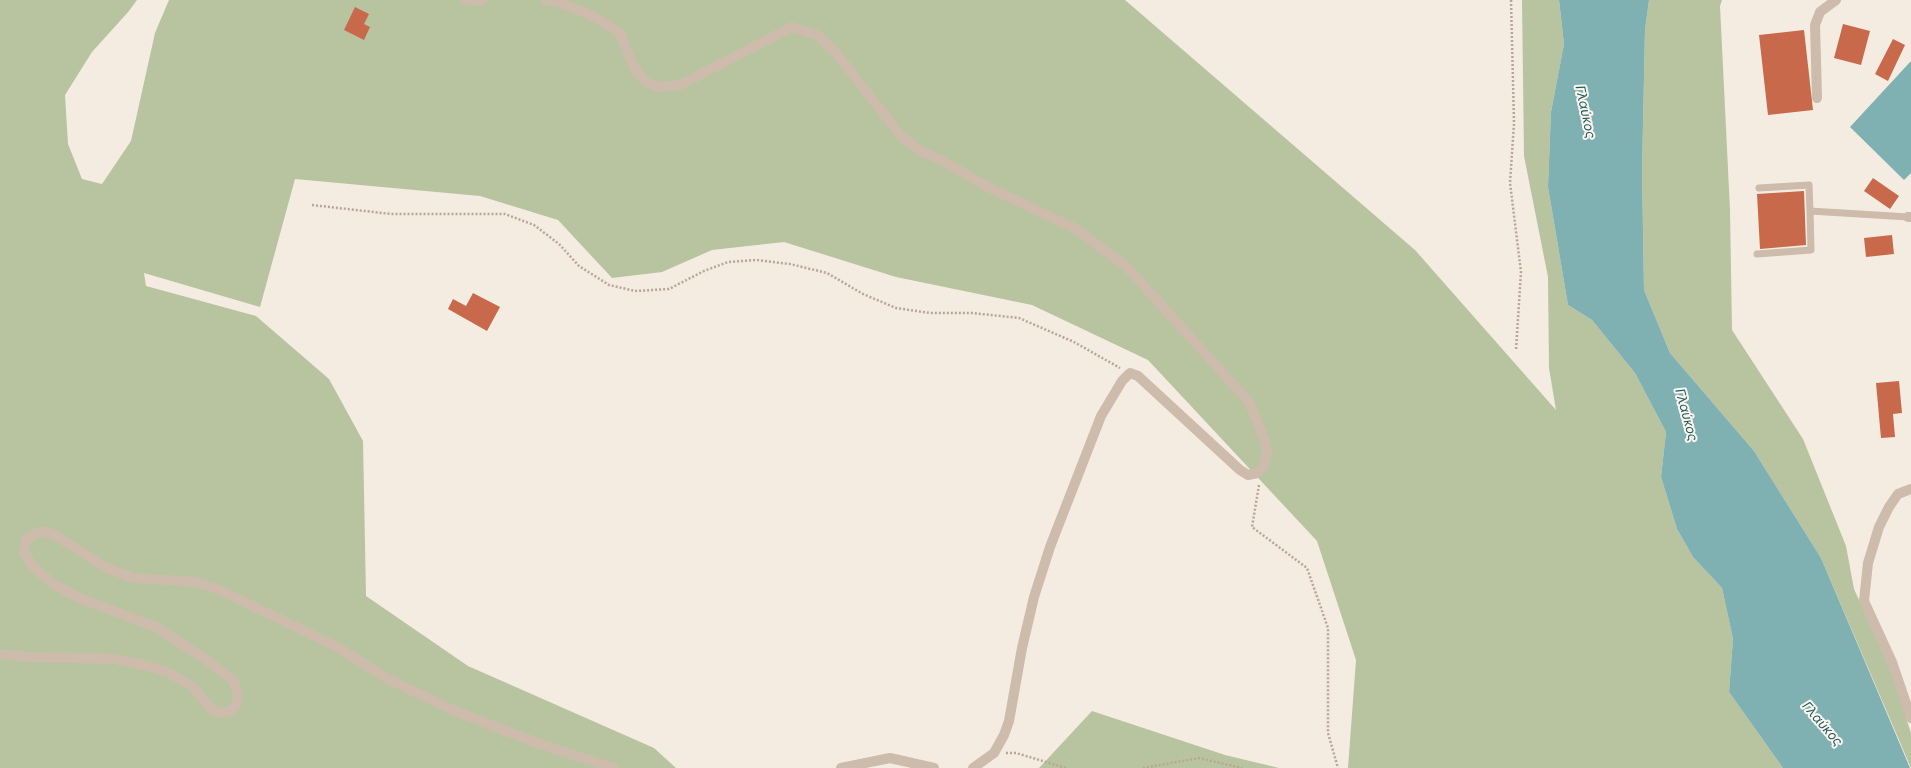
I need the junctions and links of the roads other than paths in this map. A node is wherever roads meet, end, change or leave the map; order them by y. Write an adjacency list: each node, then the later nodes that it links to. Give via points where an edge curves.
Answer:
1 (465, 0): 2 (street)
2 (483, 0)
3 (545, 0): 16 (street, via 558,2 593,16 620,33 633,66 645,81 658,87 680,85 792,27 817,34 835,52 902,137 921,151 986,186 1076,229 1127,266 1249,402 1265,441 1267,454 1258,473 1248,475 1144,381 1130,373 1116,388 1101,416 1050,547 1034,597 1004,735 994,753)
4 (1836, 0): 5 (street, via 1820,12 1815,25)
5 (1817, 98)
6 (1759, 188): 7 (lane, via 1809,185)
7 (1810, 211): 8 (lane); 9 (lane, via 1812,250)
8 (1909, 217)
9 (1757, 254)
10 (1911, 489): 12 (street, via 1898,494 1889,506 1880,527 1868,563 1864,601 1892,662)
11 (0, 654): 13 (street, via 114,659 141,664 168,672 192,686 213,711 228,712 236,706 238,696 234,681 207,660 156,627 82,599 53,584 31,566 24,551 26,540 43,531 55,535 105,567 133,578 196,582 220,590 336,647 388,679 455,711 540,744)
12 (1911, 718)
13 (614, 768)
14 (841, 768): 15 (street, via 890,758)
15 (934, 768)
16 (973, 768)

